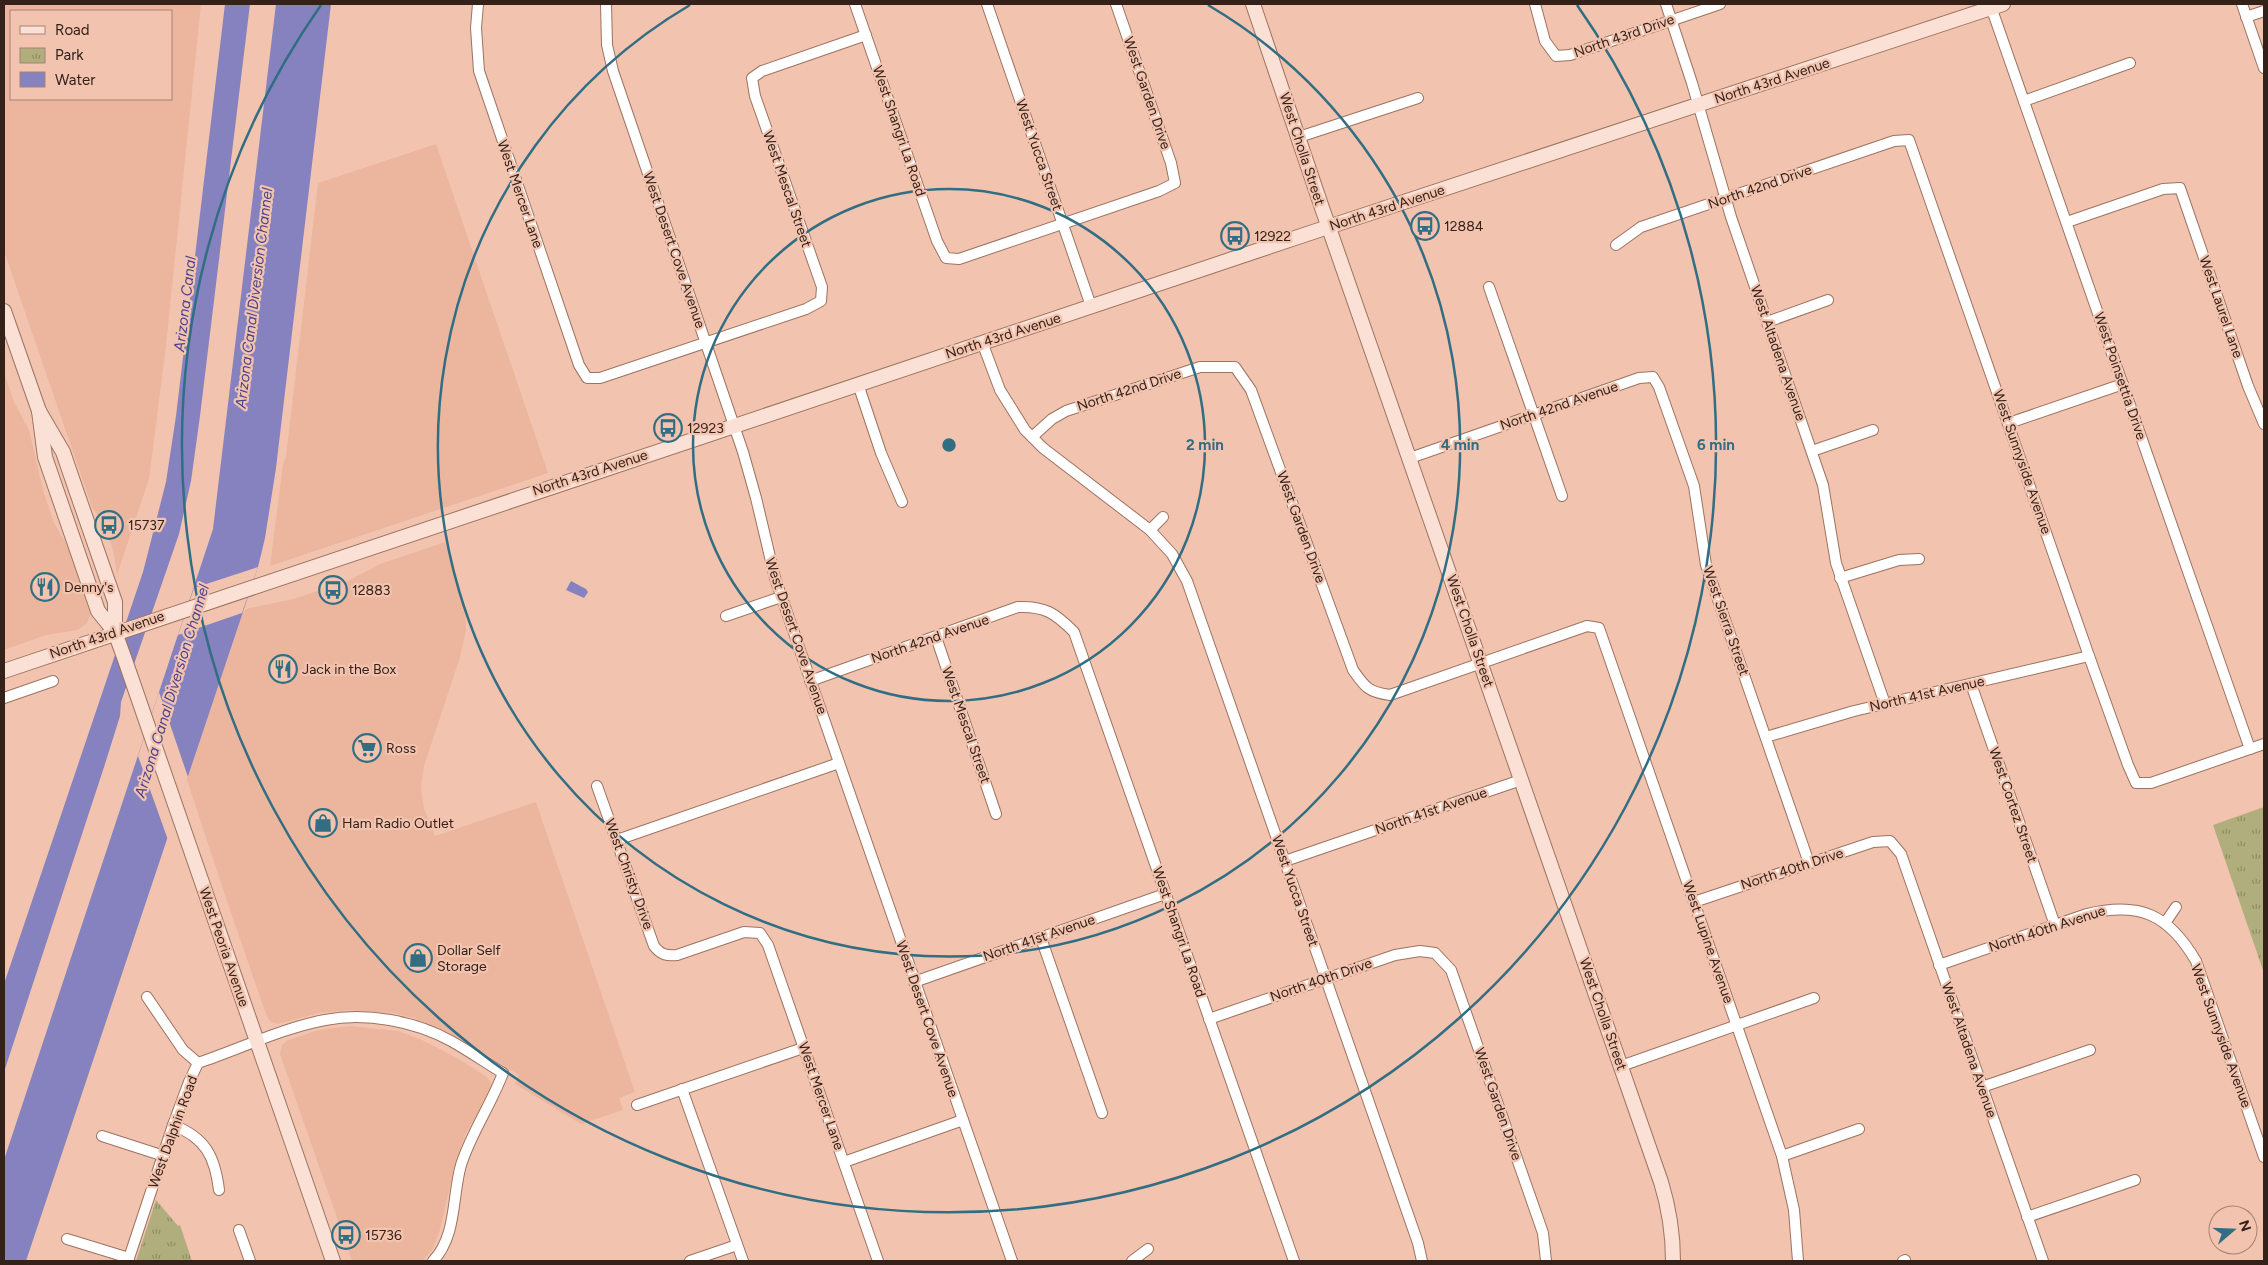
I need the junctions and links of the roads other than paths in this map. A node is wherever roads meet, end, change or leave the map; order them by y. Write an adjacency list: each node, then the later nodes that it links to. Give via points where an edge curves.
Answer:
1 (478, 4): 33 (street, West Mercer Lane, via 479,71 579,365 587,378 600,378)
2 (606, 4): 33 (street, West Desert Cove Avenue, via 607,45 615,77)
3 (855, 4): 15 (street, West Shangri La Road)
4 (987, 4): 25 (street, West Yucca Street)
5 (1116, 4): 25 (street, West Garden Drive, via 1175,183)
6 (1253, 4): 21 (main road, West Cholla Street)
7 (1535, 4): 14 (street, North 43rd Drive, via 1545,41 1556,56 1570,55)
8 (1666, 4): 14 (street, West Altadena Avenue)
9 (1720, 4): 14 (street, North 43rd Drive)
10 (2242, 4): 13 (street)
11 (1995, 5): 19 (street, West Poinsettia Drive); 20 (main road, North 43rd Avenue)
12 (2264, 11): 13 (street)
13 (2246, 17): 17 (street)
14 (1671, 20): 20 (street, West Altadena Avenue)
15 (866, 35): 25 (street, West Shangri La Road, via 937,241 946,258 959,259); 33 (street, West Mescal Street, via 762,71 752,78 754,96 822,287 821,300 806,309)
16 (2130, 64): 19 (street)
17 (2264, 68)
18 (1418, 98): 21 (street)
19 (2024, 100): 24 (street, West Poinsettia Drive)
20 (1699, 105): 23 (street, West Altadena Avenue); 26 (main road, North 43rd Avenue)
21 (1298, 137): 26 (main road, West Cholla Street)
22 (1910, 140): 23 (street, North 42nd Drive, via 1894,142); 41 (street, West Sunnyside Avenue)
23 (1725, 198): 27 (street, North 42nd Drive, via 1641,227); 32 (street, West Altadena Avenue)
24 (2066, 222): 38 (street, West Poinsettia Drive); 42 (street, West Laurel Lane, via 2163,189 2180,188)
25 (1062, 223): 30 (street, West Yucca Street)
26 (1329, 227): 30 (main road, North 43rd Avenue); 47 (main road, West Cholla Street)
27 (1616, 244)
28 (1489, 287): 40 (street)
29 (1828, 300): 32 (street)
30 (1091, 306): 34 (main road, North 43rd Avenue)
31 (4, 311): 39 (main road, West Peoria Avenue)
32 (1767, 322): 46 (street, West Altadena Avenue)
33 (706, 342): 43 (street, West Desert Cove Avenue)
34 (982, 342): 37 (main road, North 43rd Avenue); 45 (street, West Yucca Street, via 1000,390)
35 (1235, 367): 45 (street, North 42nd Drive, via 1200,367 1066,411); 60 (street, West Garden Drive, via 1251,390 1352,670 1366,689 1390,694)
36 (1653, 377): 40 (street, North 42nd Avenue, via 1640,378); 67 (street, West Sierra Street, via 1694,486 1706,565)
37 (858, 384): 43 (main road, North 43rd Avenue); 49 (street, via 881,453)
38 (2122, 384): 41 (street); 69 (street, West Poinsettia Drive)
39 (39, 411): 57 (main road, West Peoria Avenue, via 63,452 115,602); 57 (main road, West Peoria Avenue, via 45,457 98,611)
40 (1534, 415): 47 (street, North 42nd Avenue); 48 (street)
41 (2009, 423): 59 (street, West Sunnyside Avenue)
42 (2264, 424)
43 (734, 426): 54 (street, West Desert Cove Avenue); 57 (main road, North 43rd Avenue)
44 (1873, 430): 46 (street)
45 (1032, 437): 51 (street, West Yucca Street)
46 (1812, 451): 53 (street, West Altadena Avenue, via 1824,485)
47 (1410, 458): 60 (main road, West Cholla Street)
48 (1562, 496)
49 (902, 502)
50 (1163, 517): 51 (street)
51 (1150, 530): 76 (street, West Yucca Street, via 1172,554 1193,595)
52 (1919, 560): 53 (street, via 1899,560)
53 (1840, 578): 66 (street, West Altadena Avenue)
54 (781, 597): 56 (street); 63 (street, West Desert Cove Avenue)
55 (1051, 612): 58 (street, North 42nd Avenue, via 1036,606 1018,607); 78 (street, West Shangri La Road, via 1074,632)
56 (726, 616)
57 (115, 632): 61 (main road, North 43rd Avenue); 93 (main road, West Peoria Avenue)
58 (936, 637): 63 (street, North 42nd Avenue); 73 (street, West Mescal Street)
59 (2089, 656): 64 (street, North 41st Avenue); 69 (street, West Sunnyside Avenue, via 2136,783 2151,783)
60 (1481, 662): 71 (main road, West Cholla Street); 79 (street, West Lupine Avenue, via 1587,626 1599,628)
61 (4, 671)
62 (53, 681): 65 (street, North 43rd Avenue)
63 (810, 681): 70 (street, West Desert Cove Avenue)
64 (1971, 684): 66 (street, North 41st Avenue); 82 (street, West Cortez Street)
65 (4, 698)
66 (1885, 704): 67 (street, North 41st Avenue)
67 (1766, 737): 77 (street, West Sierra Street)
68 (2264, 744): 69 (street)
69 (2250, 749)
70 (839, 763): 74 (street); 88 (street, West Desert Cove Avenue)
71 (1521, 780): 76 (street, North 41st Avenue); 97 (main road, West Cholla Street)
72 (597, 786): 74 (street, West Christy Drive)
73 (996, 814)
74 (617, 840): 83 (street, West Christy Drive, via 654,946 659,952 667,956 677,955 744,932)
75 (1890, 841): 77 (street, North 40th Drive, via 1873,842); 86 (street, West Altadena Avenue, via 1901,854)
76 (1285, 861): 87 (street, West Yucca Street)
77 (1809, 863): 79 (street, North 40th Drive)
78 (1165, 894): 84 (street, North 41st Avenue); 91 (street, West Shangri La Road)
79 (1694, 902): 92 (street, West Lupine Avenue)
80 (2176, 907): 81 (street)
81 (2165, 922): 82 (street, North 40th Avenue, via 2134,910 2112,908); 108 (street, West Sunnyside Avenue, via 2183,939 2196,962)
82 (2055, 925): 86 (street, North 40th Avenue)
83 (760, 933): 94 (street, West Mercer Lane, via 768,945)
84 (1041, 938): 88 (street, North 41st Avenue); 101 (street)
85 (1435, 953): 87 (street, North 40th Drive, via 1420,951 1395,955); 128 (street, West Garden Drive, via 1451,970 1490,1078 1543,1233)
86 (1939, 965): 98 (street, West Altadena Avenue)
87 (1326, 978): 91 (street, North 40th Drive); 127 (street, West Yucca Street)
88 (914, 982): 102 (street, West Desert Cove Avenue)
89 (148, 997): 96 (street, via 169,1032)
90 (1814, 998): 92 (street)
91 (1209, 1019): 126 (street, West Shangri La Road)
92 (1737, 1025): 97 (street); 107 (street, West Lupine Avenue)
93 (257, 1042): 96 (street, West Dalphin Road); 119 (main road, West Peoria Avenue); 120 (street, via 326,1020 365,1018 402,1022 450,1041 503,1073 461,1166 450,1228)
94 (803, 1048): 99 (street); 109 (street, West Mercer Lane)
95 (2090, 1050): 98 (street)
96 (198, 1063): 103 (street, West Dalphin Road)
97 (1621, 1066): 129 (main road, West Cholla Street, via 1666,1197)
98 (1982, 1088): 112 (street, West Altadena Avenue)
99 (682, 1089): 100 (street); 115 (street)
100 (637, 1105)
101 (1102, 1114)
102 (963, 1120): 109 (street); 124 (street, West Desert Cove Avenue)
103 (173, 1126): 106 (street, West Dalphin Road); 111 (street, via 197,1138 208,1150 216,1167)
104 (1859, 1129): 107 (street)
105 (102, 1136): 106 (street)
106 (164, 1156): 117 (street, West Dalphin Road)
107 (1782, 1156): 130 (street, West Lupine Avenue, via 1792,1200)
108 (2264, 1157)
109 (844, 1162): 123 (street, West Mercer Lane)
110 (2135, 1180): 112 (street)
111 (219, 1190)
112 (2027, 1217): 131 (street, West Altadena Avenue)
113 (240, 1230): 118 (street)
114 (67, 1239): 117 (street)
115 (737, 1245): 121 (street); 122 (street)
116 (1148, 1249): 125 (street)
117 (129, 1260)
118 (250, 1261)
119 (333, 1261)
120 (433, 1261)
121 (690, 1261)
122 (743, 1261)
123 (878, 1261)
124 (1012, 1261)
125 (1132, 1261)
126 (1294, 1261)
127 (1422, 1261)
128 (1546, 1261)
129 (1673, 1261)
130 (1798, 1261)
131 (2043, 1261)

